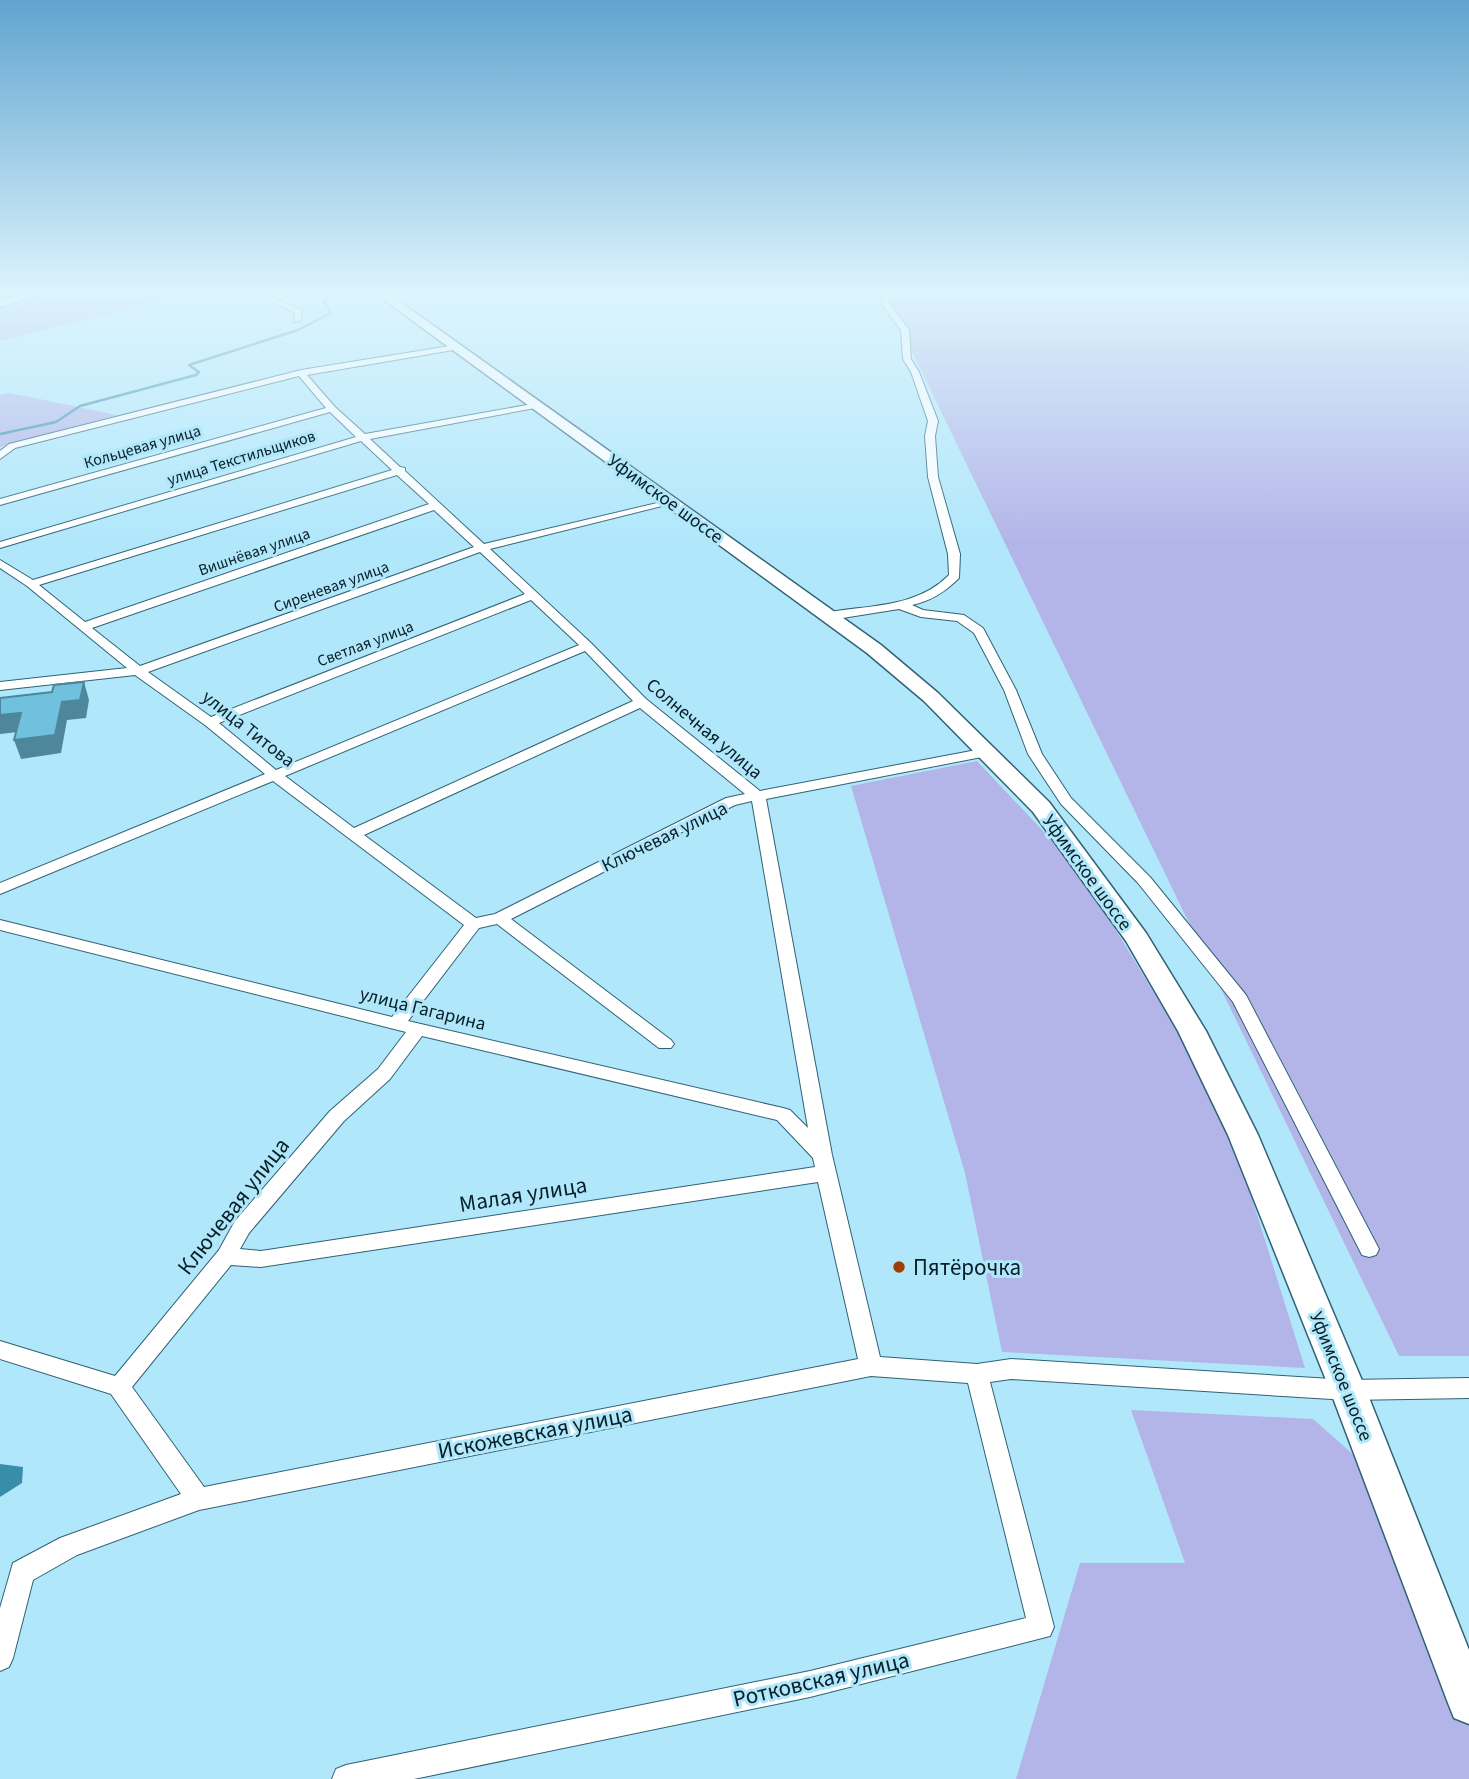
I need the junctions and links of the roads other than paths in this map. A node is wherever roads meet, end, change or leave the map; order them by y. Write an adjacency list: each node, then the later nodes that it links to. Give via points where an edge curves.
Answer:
1 (284, 377): 8 (street, via 12,446)
2 (304, 377): 6 (street, Солнечная улица)
3 (497, 377): 5 (main road, Уфимское шоссе)
4 (917, 377): 18 (street, via 933,421 933,477 954,554 955,576 935,592)
5 (535, 405): 7 (street, улица Текстильщиков); 10 (main road, Уфимское шоссе)
6 (332, 409): 7 (street, Солнечная улица); 11 (street, Кольцевая улица)
7 (365, 437): 9 (street, Солнечная улица); 13 (street, улица Текстильщиков)
8 (0, 456)
9 (401, 470): 12 (street, Солнечная улица); 16 (street)
10 (670, 501): 14 (street, Сиреневая улица); 19 (main road, Уфимское шоссе)
11 (0, 502)
12 (437, 505): 14 (street, Солнечная улица); 20 (street, Вишнёвая улица)
13 (0, 545)
14 (482, 548): 17 (street, Солнечная улица); 22 (street, Сиреневая улица)
15 (0, 563): 16 (street, улица Титова)
16 (31, 584): 20 (street, улица Титова)
17 (531, 596): 21 (street, Солнечная улица); 25 (street, Светлая улица)
18 (898, 604): 19 (street); 38 (street, via 921,613 960,618 979,631 1010,690 1035,754 1066,801 1144,880 1240,999)
19 (830, 616): 26 (main road, Уфимское шоссе, via 931,697)
20 (82, 627): 22 (street, улица Титова)
21 (587, 646): 24 (street, Солнечная улица); 27 (street)
22 (138, 671): 23 (street, Сиреневая улица); 25 (street, улица Титова)
23 (0, 686)
24 (641, 702): 28 (street, Солнечная улица); 29 (street)
25 (210, 722): 27 (street, улица Титова)
26 (988, 752): 28 (street, Ключевая улица); 45 (main road, Уфимское шоссе, via 1041,807 1086,866 1192,1031 1243,1135)
27 (273, 774): 29 (street, улица Титова); 30 (street)
28 (758, 797): 31 (street, Ключевая улица, via 731,802); 37 (street, Солнечная улица)
29 (353, 834): 32 (street, улица Титова)
30 (0, 889)
31 (500, 918): 32 (street, Ключевая улица); 36 (street)
32 (473, 924): 34 (street)
33 (0, 925): 34 (street, улица Гагарина)
34 (397, 1023): 35 (street, улица Гагарина)
35 (418, 1029): 37 (street, улица Гагарина, via 783,1115); 39 (street, Ключевая улица, via 384,1074 337,1116 242,1227)
36 (665, 1044)
37 (824, 1164): 39 (street, Малая улица, via 261,1259); 41 (street, Солнечная улица)
38 (1369, 1249)
39 (226, 1256): 43 (street, Ключевая улица)
40 (0, 1350): 43 (street)
41 (871, 1366): 42 (street, Искожевская улица); 46 (street, Искожевская улица)
42 (977, 1374): 45 (street, Искожевская улица, via 1011,1369); 49 (street, Ротковская улица, via 1041,1627 810,1684)
43 (119, 1387): 46 (street)
44 (1469, 1388): 45 (street, Искожевская улица)
45 (1348, 1390): 48 (main road, Уфимское шоссе)
46 (199, 1499): 47 (street, via 69,1546 22,1572)
47 (0, 1658)
48 (1469, 1703)
49 (346, 1779)

